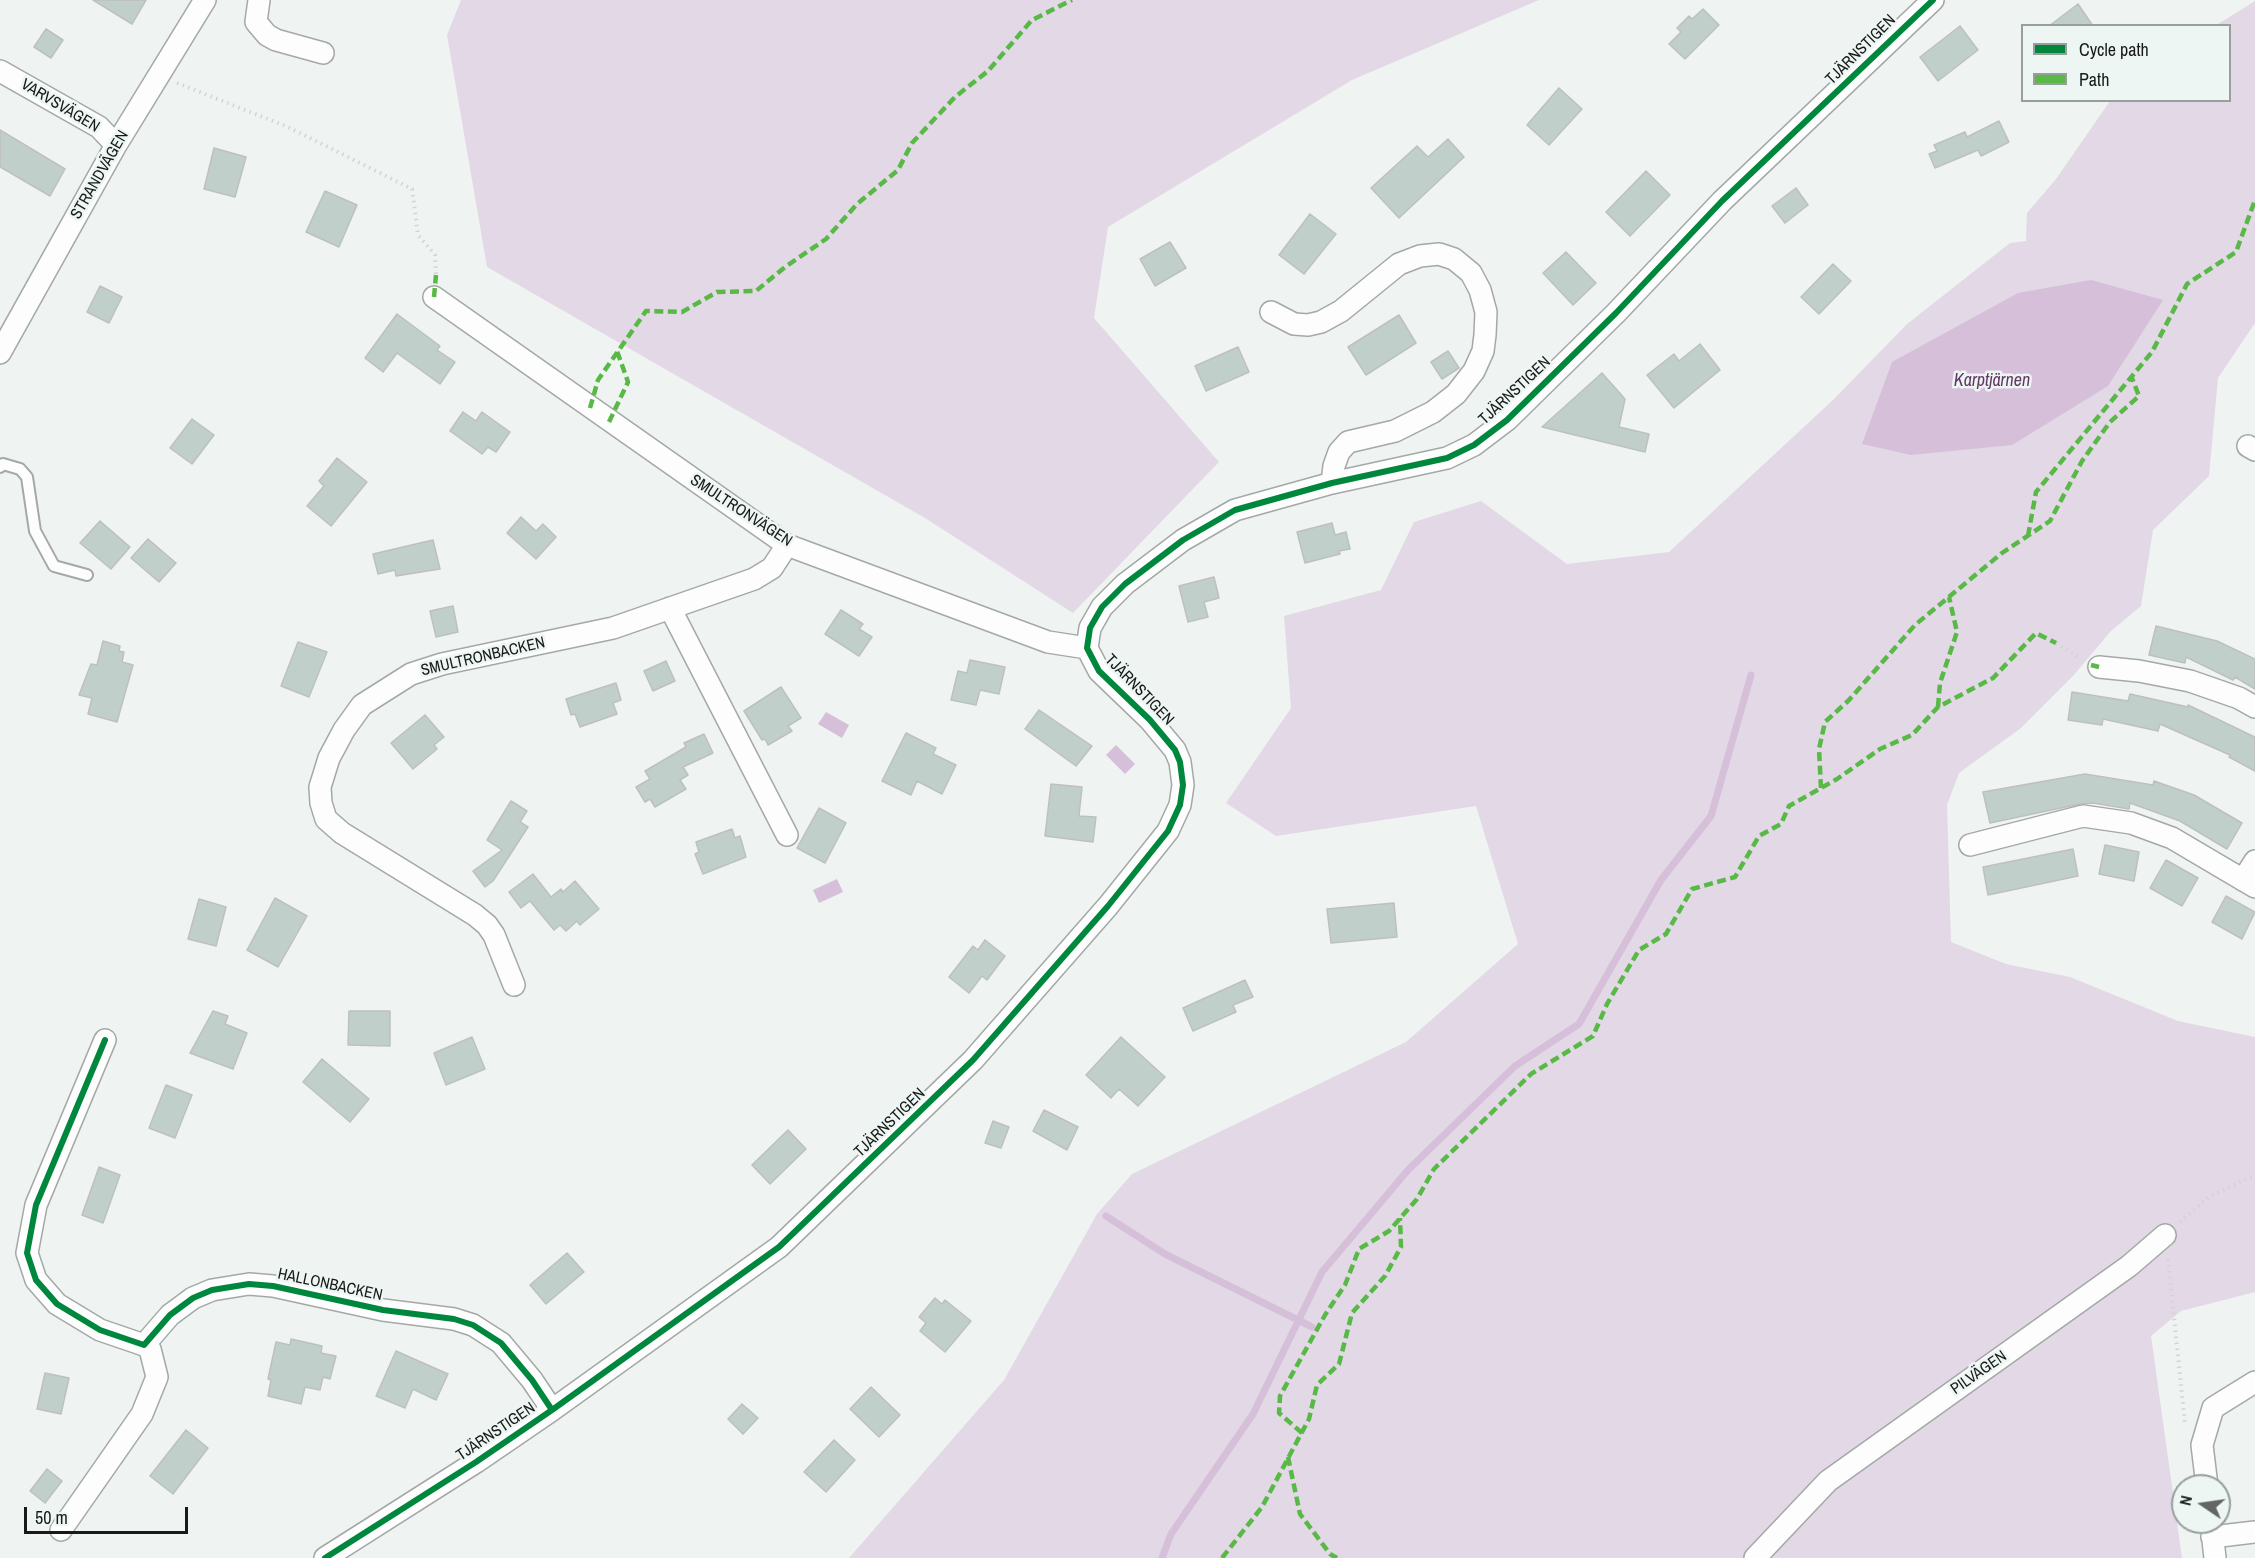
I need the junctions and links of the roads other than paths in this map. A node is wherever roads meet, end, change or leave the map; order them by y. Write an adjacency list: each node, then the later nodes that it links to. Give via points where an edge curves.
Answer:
1 (205, 0): 6 (street, STRANDVÄGEN)
2 (259, 0): 4 (street, via 256,22 267,35)
3 (1933, 0): 11 (street, TJÄRNSTIGEN, via 1746,177 1507,420 1458,454)
4 (323, 53)
5 (0, 71): 6 (street, VARVSVÄGEN, via 99,127)
6 (116, 145): 9 (street, STRANDVÄGEN)
7 (434, 297): 12 (street, SMULTRONVÄGEN)
8 (1271, 312): 11 (street, via 1294,324 1321,322 1341,311 1399,264 1420,255 1439,254 1454,259 1471,273 1480,290 1486,312 1485,334 1474,371 1456,394 1433,412 1395,431 1348,442 1336,459)
9 (0, 353)
10 (0, 467): 13 (lane, via 3,464 20,469 27,477 35,531 54,566)
11 (1332, 483): 15 (street, TJÄRNSTIGEN, via 1235,510 1184,540 1125,584 1102,607 1090,628)
12 (787, 545): 14 (street, SMULTRONBACKEN, via 772,568 754,579); 15 (street, SMULTRONVÄGEN, via 1048,642)
13 (87, 575)
14 (670, 608): 18 (street); 22 (street, SMULTRONBACKEN, via 613,628 441,664 411,674 362,705 329,758 320,787 326,819 342,833 476,915 494,935)
15 (1087, 648): 27 (street, TJÄRNSTIGEN, via 1099,671 1175,750 1183,784 1180,805 1168,831 973,1060 805,1223 732,1283)
16 (2091, 664): 17 (street, via 2190,681 2239,698)
17 (2255, 708)
18 (787, 835)
19 (1970, 845): 21 (street, via 2083,816 2131,823 2172,838)
20 (2255, 861): 21 (street)
21 (2249, 883)
22 (514, 985)
23 (105, 1040): 25 (street, via 36,1205 27,1253 36,1280 57,1304 100,1330)
24 (2165, 1235): 33 (street, PILVÄGEN, via 2129,1266 1828,1481)
25 (144, 1345): 27 (street, HALLONBACKEN, via 170,1315 193,1298 232,1285 273,1286 339,1302 473,1325 511,1353); 29 (street, via 150,1349 157,1377 142,1414)
26 (2255, 1382): 28 (street, via 2213,1408 2202,1445)
27 (552, 1410): 32 (street, TJÄRNSTIGEN)
28 (2206, 1474)
29 (61, 1530)
30 (2255, 1532): 31 (street)
31 (2212, 1539)
32 (325, 1558)
33 (1755, 1558)

